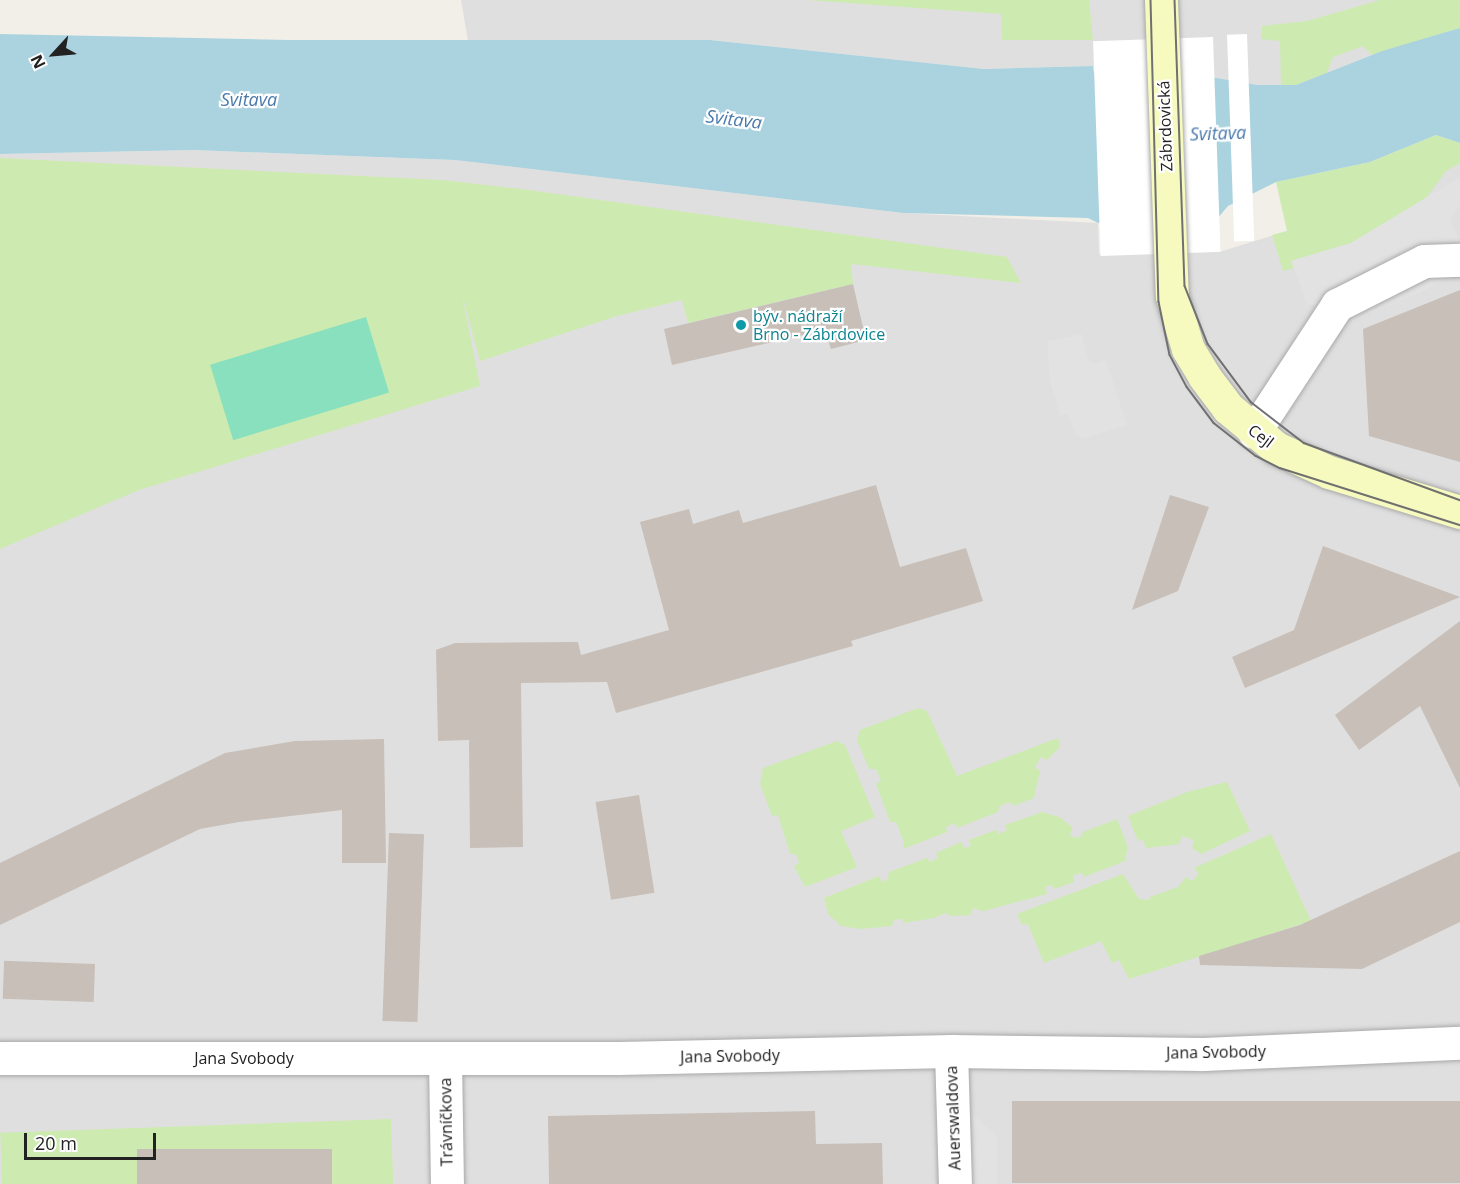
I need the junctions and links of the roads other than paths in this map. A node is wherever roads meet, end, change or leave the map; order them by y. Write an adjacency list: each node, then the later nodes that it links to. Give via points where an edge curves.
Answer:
1 (1161, 0): 2 (street, Zábrdovická)
2 (1170, 253): 4 (street, Cejl, via 1172,296 1188,349 1222,402)
3 (1460, 260): 4 (street, via 1424,261 1337,304)
4 (1254, 432): 5 (street, Cejl, via 1276,448 1329,472)
5 (1460, 512)
6 (1460, 1043): 7 (street, Jana Svobody, via 1203,1054)
7 (951, 1051): 9 (street, Jana Svobody); 11 (street, Auerswaldova)
8 (0, 1058): 9 (street, Jana Svobody)
9 (445, 1059): 10 (street, Trávníčkova)
10 (447, 1184)
11 (955, 1184)

